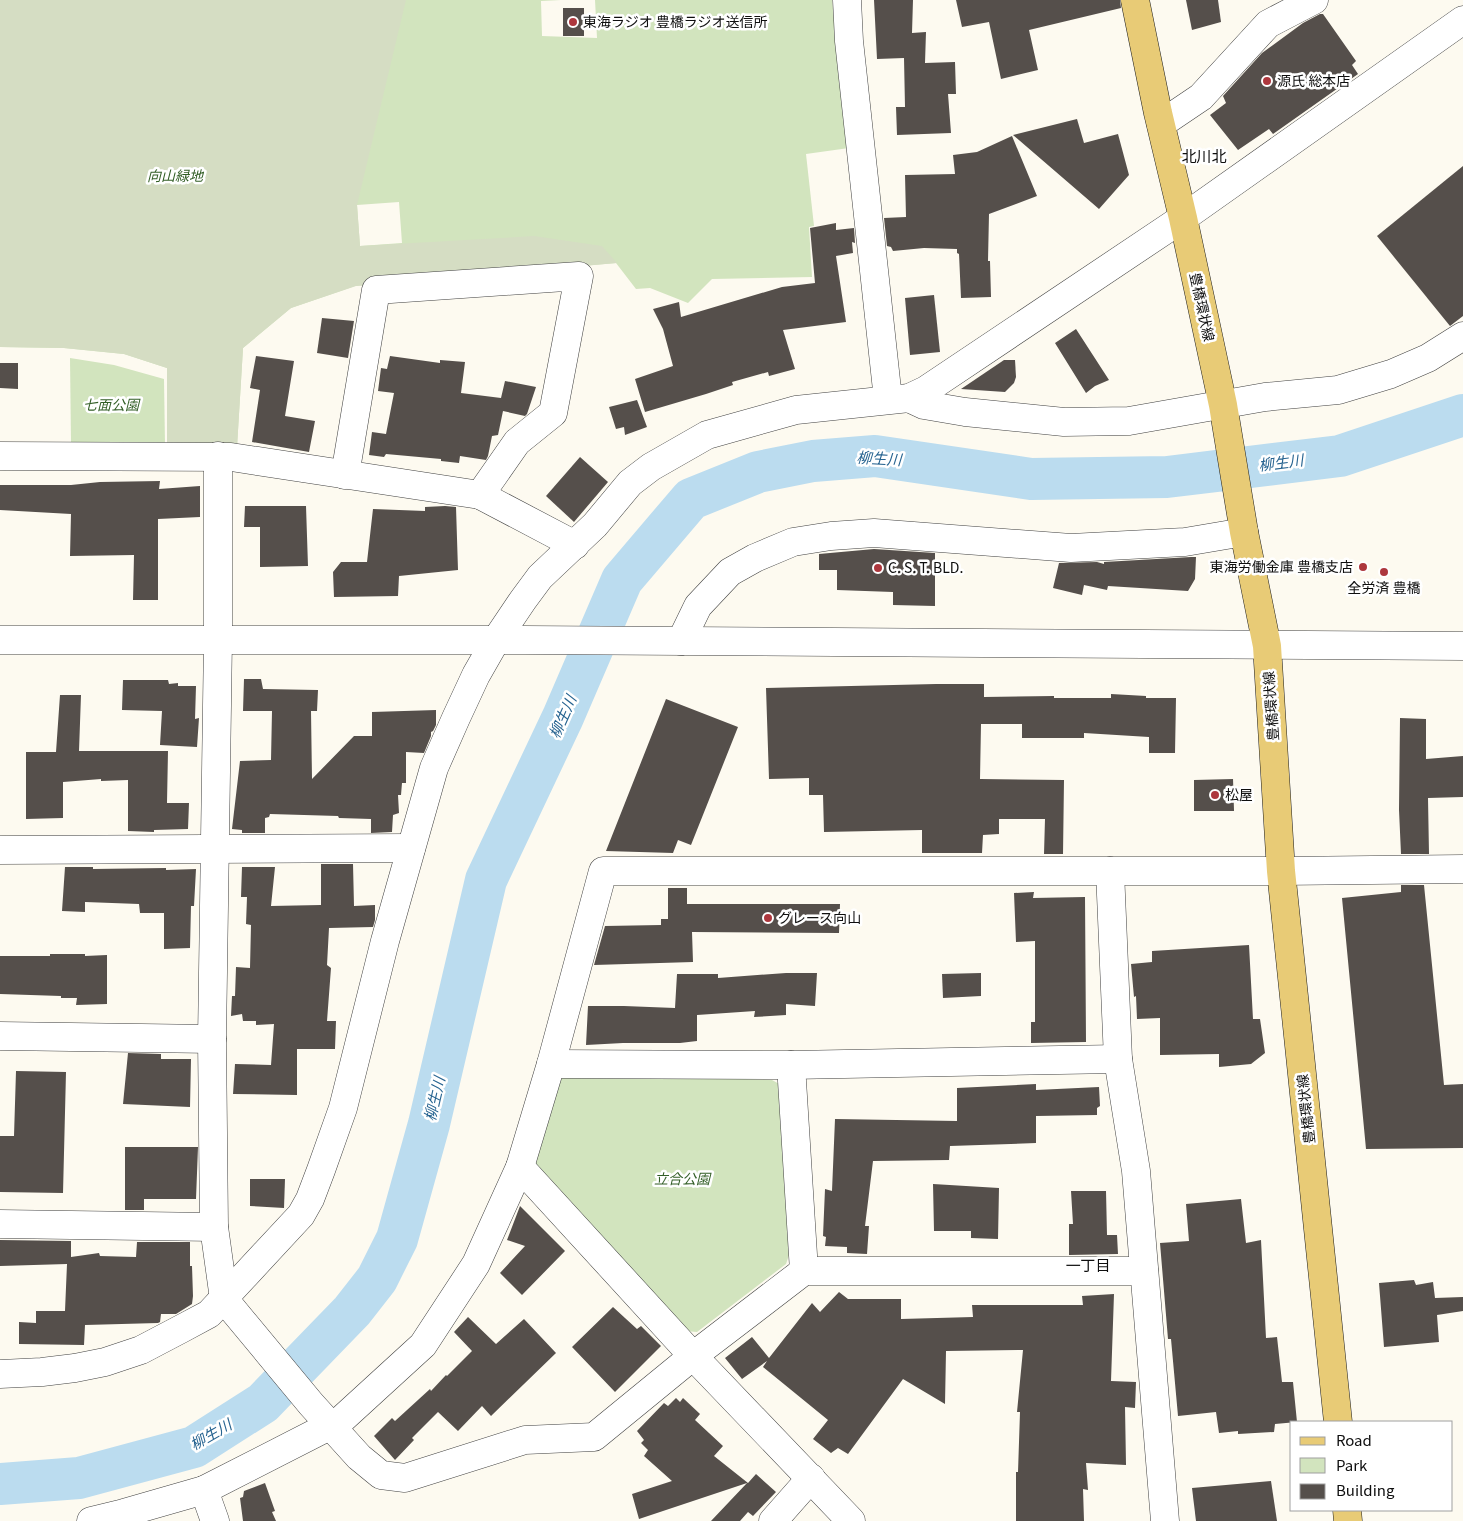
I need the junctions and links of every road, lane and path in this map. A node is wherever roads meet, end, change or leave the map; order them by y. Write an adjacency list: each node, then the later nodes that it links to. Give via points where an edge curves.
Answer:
1 (848, 0): 8 (street, via 849,41)
2 (1135, 0): 5 (main road, 豊橋環状線)
3 (1314, 0): 5 (street, via 1268,24 1201,97)
4 (1463, 20): 6 (street)
5 (1161, 124): 6 (main road, 豊橋環状線)
6 (1183, 218): 8 (street, via 926,390); 9 (main road, 豊橋環状線)
7 (1463, 336): 9 (street, via 1428,358 1391,374 1338,390 1264,397)
8 (899, 398): 9 (street, via 965,412 1064,422 1129,421); 15 (street, via 796,410 707,436 651,467 630,484 595,526)
9 (1223, 408): 14 (main road, 豊橋環状線)
10 (0, 456): 11 (street)
11 (218, 456): 12 (street); 16 (street)
12 (345, 475): 13 (street); 13 (street, via 376,290 579,276 554,413 517,442)
13 (480, 495): 15 (street)
14 (1243, 528): 19 (street, via 1185,542 1071,548 874,533 793,542 730,572 698,606); 20 (main road, 豊橋環状線)
15 (575, 544): 18 (street, via 540,577)
16 (218, 639): 17 (street); 18 (street); 24 (street)
17 (0, 640)
18 (496, 640): 19 (street); 22 (street, via 468,692 434,768)
19 (678, 641): 20 (street)
20 (1267, 646): 21 (street); 27 (main road, 豊橋環状線)
21 (1463, 646)
22 (410, 848): 24 (street); 38 (street, via 343,1108 310,1199 301,1214)
23 (0, 850): 24 (street)
24 (215, 850): 29 (street)
25 (1463, 869): 27 (street)
26 (1110, 871): 27 (street); 30 (street); 31 (street, via 603,871)
27 (1281, 871): 41 (main road, 豊橋環状線)
28 (0, 1036): 29 (street)
29 (212, 1039): 35 (street)
30 (1118, 1059): 32 (street); 37 (street, via 1136,1170)
31 (551, 1064): 32 (street); 33 (street)
32 (791, 1066): 36 (street)
33 (520, 1167): 39 (street); 42 (street, via 476,1264 423,1345 340,1420)
34 (0, 1224): 35 (street)
35 (214, 1227): 38 (street)
36 (804, 1271): 37 (street); 39 (street)
37 (1144, 1272): 49 (street)
38 (224, 1299): 40 (street, via 209,1314 141,1350 75,1368); 42 (street)
39 (693, 1356): 42 (street, via 594,1437 525,1440 405,1478 381,1475 358,1458); 43 (street)
40 (0, 1374)
41 (1338, 1421)
42 (329, 1425): 44 (street)
43 (811, 1478): 47 (street); 48 (street)
44 (204, 1490): 45 (street); 46 (street)
45 (91, 1521)
46 (215, 1521)
47 (773, 1521)
48 (851, 1521)
49 (1165, 1521)

